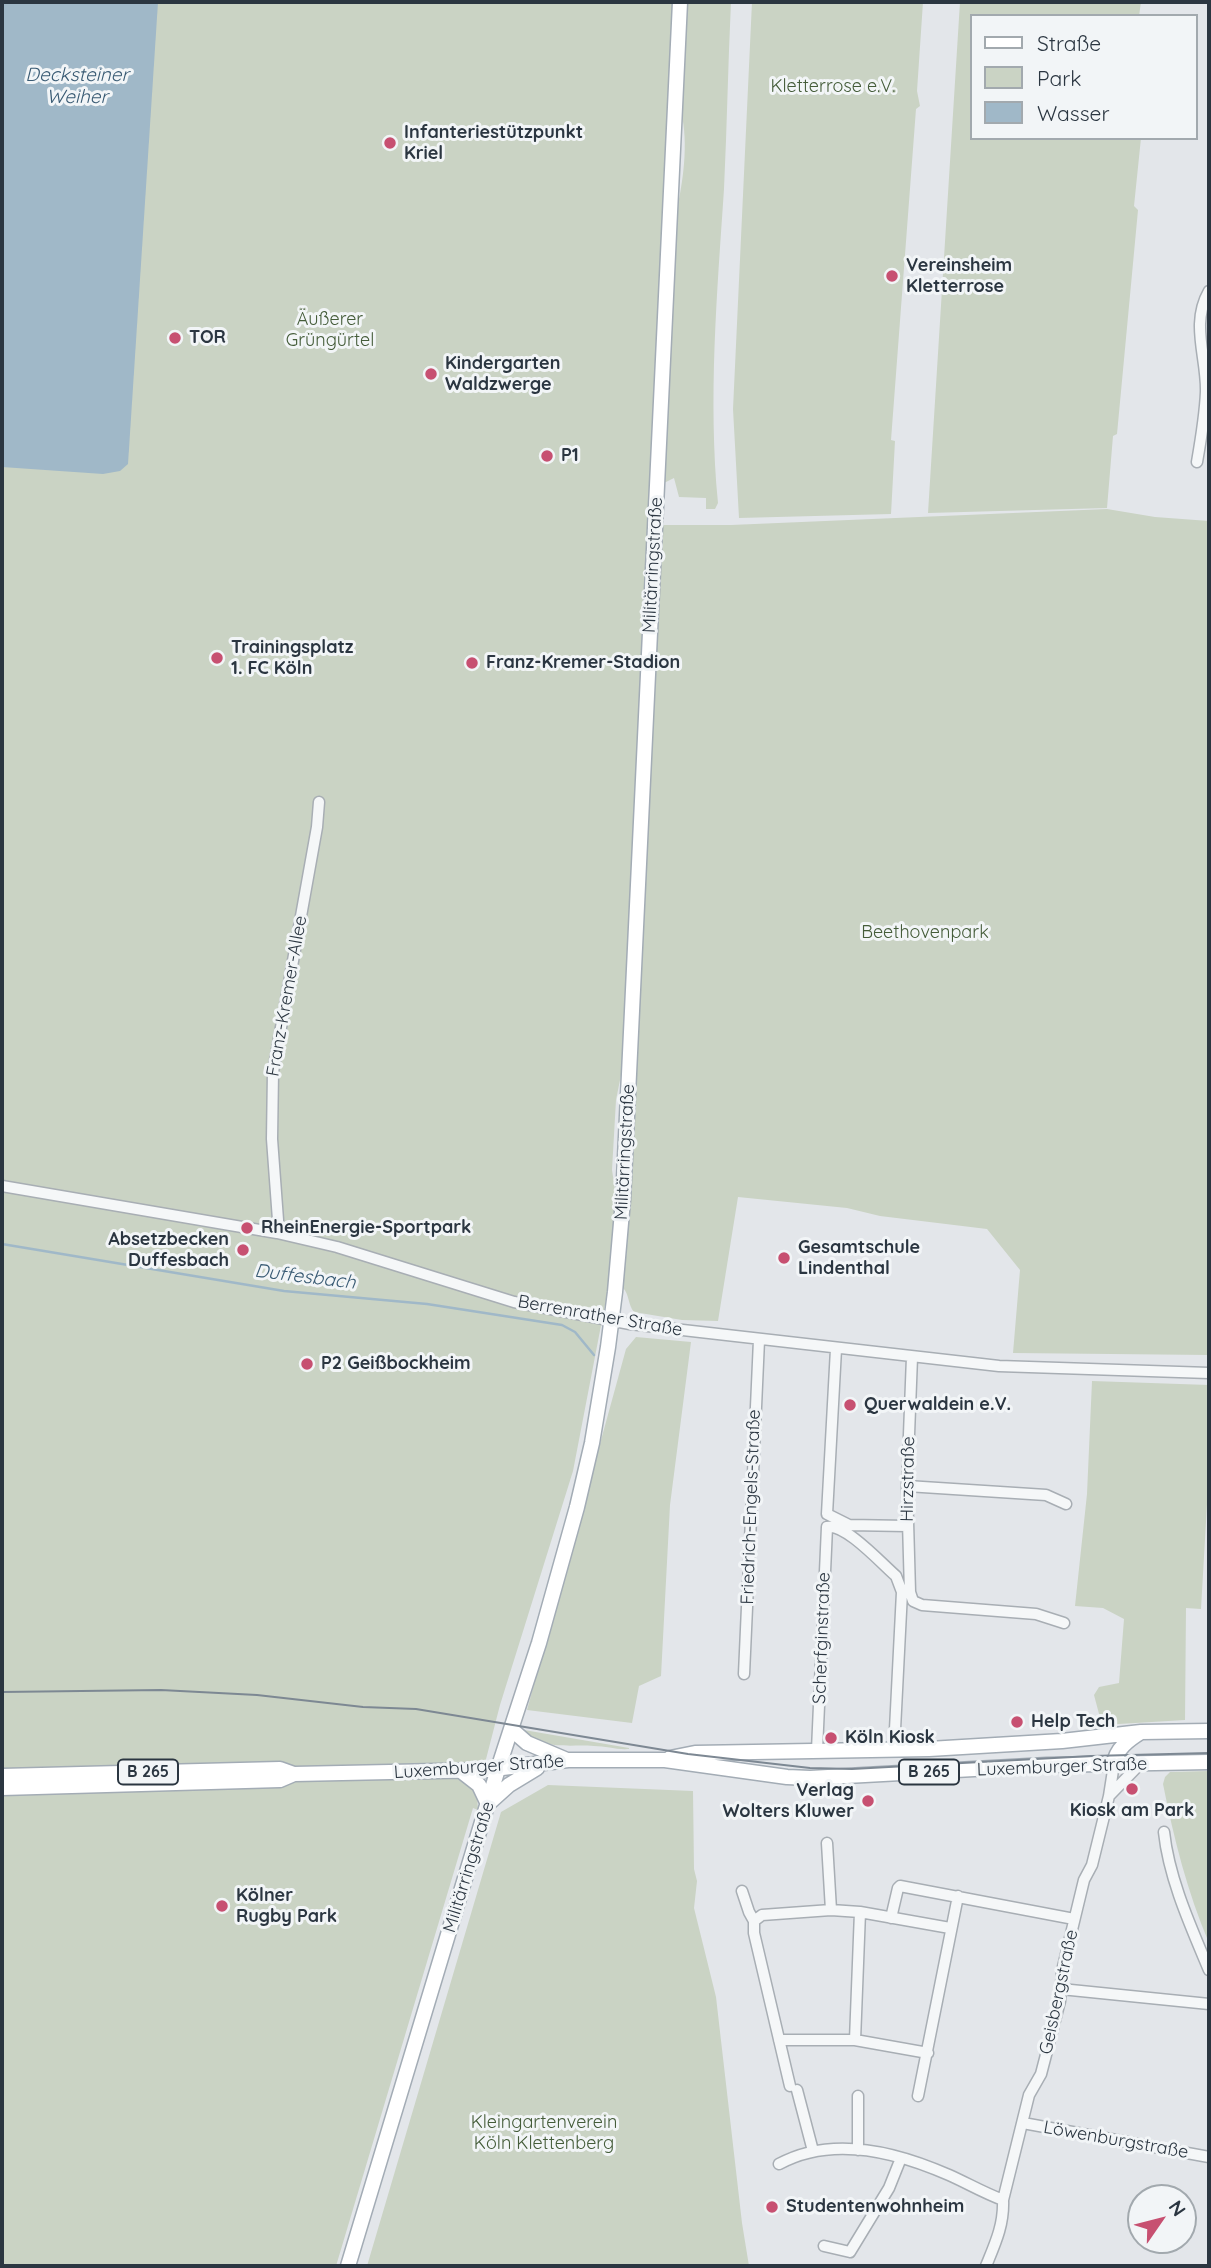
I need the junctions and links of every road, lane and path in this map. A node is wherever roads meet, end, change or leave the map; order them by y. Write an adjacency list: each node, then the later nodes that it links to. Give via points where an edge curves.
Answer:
1 (680, 2): 8 (main road, Militärringstraße, via 623,1200)
2 (1209, 291): 3 (street, via 1199,321)
3 (1207, 372): 4 (street)
4 (1197, 462)
5 (319, 802): 7 (street, Franz-Kremer-Allee, via 273,1072)
6 (2, 1186): 7 (street, Berrenrather Straße)
7 (277, 1233): 8 (street, Berrenrather Straße, via 514,1302)
8 (611, 1320): 9 (street, Berrenrather Straße); 18 (main road, Militärringstraße, via 580,1495)
9 (759, 1340): 10 (street, Berrenrather Straße); 17 (street, Friedrich-Engels-Straße)
10 (836, 1349): 11 (street, Berrenrather Straße); 15 (street, via 827,1514 849,1525)
11 (912, 1357): 12 (street, Berrenrather Straße, via 999,1366); 13 (street, Hirzstraße)
12 (1209, 1373)
13 (907, 1486): 14 (street, via 1046,1494); 15 (street, Hirzstraße)
14 (1066, 1504)
15 (907, 1526): 16 (street, Hirzstraße, via 913,1601 1036,1614)
16 (1064, 1623)
17 (744, 1674)
18 (511, 1728): 25 (main road, via 527,1742); 31 (main road, Militärringstraße)
19 (1209, 1731): 20 (main road, Luxemburger Straße / B 265)
20 (1141, 1732): 21 (main road, Luxemburger Straße / B 265); 27 (main road)
21 (1096, 1738): 23 (main road, Luxemburger Straße / B 265); 27 (main road, via 1107,1743)
22 (848, 1749): 23 (main road, Luxemburger Straße / B 265); 24 (main road, Luxemburger Straße / B 265); 35 (main road, via 824,1761)
23 (894, 1749): 24 (street, Scherfginstraße, via 902,1592 896,1576 835,1526 827,1527)
24 (817, 1750): 26 (main road, Luxemburger Straße / B 265, via 695,1753)
25 (568, 1760): 26 (main road, Luxemburger Straße / B 265); 29 (main road, Luxemburger Straße / B 265)
26 (665, 1760): 35 (main road, Luxemburger Straße / B 265, via 787,1777)
27 (1114, 1760): 30 (main road, Luxemburger Straße / B 265); 35 (main road, Luxemburger Straße / B 265); 37 (street, Geisbergstraße)
28 (1209, 1762): 30 (main road, Luxemburger Straße / B 265)
29 (546, 1763): 31 (main road, Luxemburger Straße / B 265); 38 (main road)
30 (1140, 1764): 37 (street)
31 (498, 1769): 32 (main road, Luxemburger Straße / B 265); 38 (main road, Militärringstraße)
32 (461, 1771): 33 (main road, Luxemburger Straße / B 265); 38 (main road, via 479,1785)
33 (294, 1774): 34 (main road, Luxemburger Straße / B 265, via 280,1769); 36 (main road, Luxemburger Straße / B 265, via 280,1780)
34 (2, 1776)
35 (832, 1778)
36 (2, 1788)
37 (1109, 1796): 46 (street, Geisbergstraße)
38 (488, 1804): 65 (main road, Militärringstraße)
39 (1164, 1832): 49 (street)
40 (827, 1843): 43 (street)
41 (742, 1891): 47 (street)
42 (958, 1896): 45 (street, via 900,1886); 46 (street); 48 (street)
43 (831, 1910): 44 (street); 47 (street, via 762,1915)
44 (860, 1912): 45 (street); 53 (street)
45 (891, 1918): 48 (street)
46 (1074, 1919): 50 (street, Geisbergstraße)
47 (754, 1921): 52 (street)
48 (950, 1928): 54 (street)
49 (1209, 1970)
50 (1061, 1989): 51 (street); 57 (street, Geisbergstraße, via 1041,2074 1029,2095)
51 (1209, 2004)
52 (779, 2040): 53 (street); 59 (street)
53 (855, 2040): 54 (street)
54 (928, 2053): 56 (street)
55 (858, 2096): 58 (street)
56 (918, 2096)
57 (1023, 2123): 60 (street, Löwenburgstraße); 63 (street, Geisbergstraße)
58 (858, 2150): 59 (street); 61 (street)
59 (813, 2151): 62 (street)
60 (1209, 2157)
61 (901, 2158): 63 (street); 64 (street, via 889,2188 850,2252)
62 (779, 2164)
63 (1003, 2200): 66 (street, Geisbergstraße, via 1004,2217)
64 (824, 2246)
65 (348, 2266)
66 (986, 2266)

